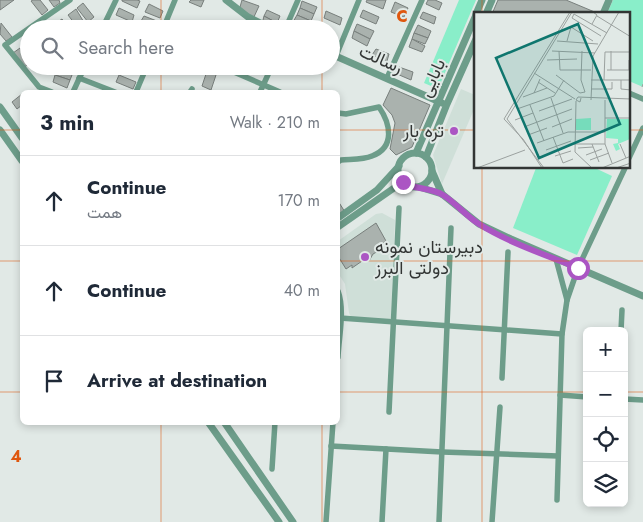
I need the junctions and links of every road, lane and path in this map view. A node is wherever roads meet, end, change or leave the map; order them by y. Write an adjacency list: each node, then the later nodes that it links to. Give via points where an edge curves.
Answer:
1 (70, 0): 15 (street)
2 (116, 0): 16 (street)
3 (175, 0): 17 (street)
4 (226, 0): 18 (street)
5 (298, 0): 19 (street)
6 (359, 0): 21 (street)
7 (422, 0): 31 (street)
8 (482, 0): 11 (street, بابایی)
9 (492, 0): 12 (street)
10 (608, 0): 13 (street)
11 (477, 12)
12 (487, 12)
13 (604, 12)
14 (474, 19): 41 (street, بابایی)
15 (41, 20)
16 (106, 20)
17 (167, 20)
18 (254, 20)
19 (289, 20)
20 (20, 35): 24 (street, via 5,45)
21 (340, 41)
22 (474, 43): 42 (street, بابایی)
23 (340, 57): 31 (street, رسالت)
24 (20, 64)
25 (29, 75): 33 (street, via 39,87)
26 (80, 75): 30 (street)
27 (143, 75): 36 (street)
28 (242, 75): 32 (street)
29 (268, 75): 32 (street)
30 (79, 78): 34 (street); 35 (street)
31 (387, 78): 41 (street, رسالت)
32 (264, 84): 37 (street); 38 (street)
33 (47, 90)
34 (74, 90)
35 (110, 90)
36 (137, 90)
37 (261, 90)
38 (276, 90)
39 (630, 93): 40 (street)
40 (643, 99)
41 (438, 101): 42 (street, رسالت); 48 (street, بابایی)
42 (447, 104): 50 (street, بابایی)
43 (0, 107): 47 (street)
44 (340, 113): 52 (street, via 379,107 387,118 389,135 384,148 372,156)
45 (643, 128): 49 (street)
46 (0, 130): 51 (street)
47 (20, 135)
48 (416, 153): 50 (street); 53 (street, via 405,156)
49 (630, 156)
50 (426, 157): 55 (street)
51 (20, 159)
52 (340, 161)
53 (399, 166): 56 (street, via 400,177 408,185); 59 (street, via 377,190)
54 (625, 169): 64 (street)
55 (432, 171): 56 (street, via 428,181); 57 (street)
56 (416, 187): 57 (street); 60 (street, via 394,188)
57 (442, 194): 63 (street, via 479,224)
58 (399, 208): 70 (street)
59 (340, 217)
60 (340, 226)
61 (450, 228): 71 (street)
62 (508, 252): 73 (street)
63 (556, 259): 64 (street); 67 (street)
64 (578, 268): 65 (street); 67 (street)
65 (643, 296)
66 (340, 297): 69 (street)
67 (566, 300): 74 (street)
68 (622, 310): 72 (street)
69 (340, 318): 70 (street)
70 (393, 322): 71 (street); 81 (street)
71 (447, 326): 73 (street); 88 (street)
72 (620, 327)
73 (504, 330): 74 (street); 75 (street)
74 (562, 334): 76 (street)
75 (502, 378)
76 (560, 395): 77 (street); 90 (street)
77 (583, 397)
78 (628, 399): 79 (street)
79 (643, 400)
80 (500, 407): 89 (street)
81 (388, 412)
82 (210, 425): 93 (street)
83 (226, 425): 94 (street)
84 (333, 425): 86 (street)
85 (275, 426): 91 (street)
86 (331, 446): 87 (street); 95 (street)
87 (386, 449): 88 (street); 96 (street)
88 (442, 452): 89 (street); 97 (street)
89 (497, 454): 90 (street); 98 (street)
90 (558, 456): 92 (street)
91 (272, 470)
92 (557, 500)
93 (279, 522)
94 (293, 522)
95 (326, 522)
96 (382, 522)
97 (439, 522)
98 (492, 522)

